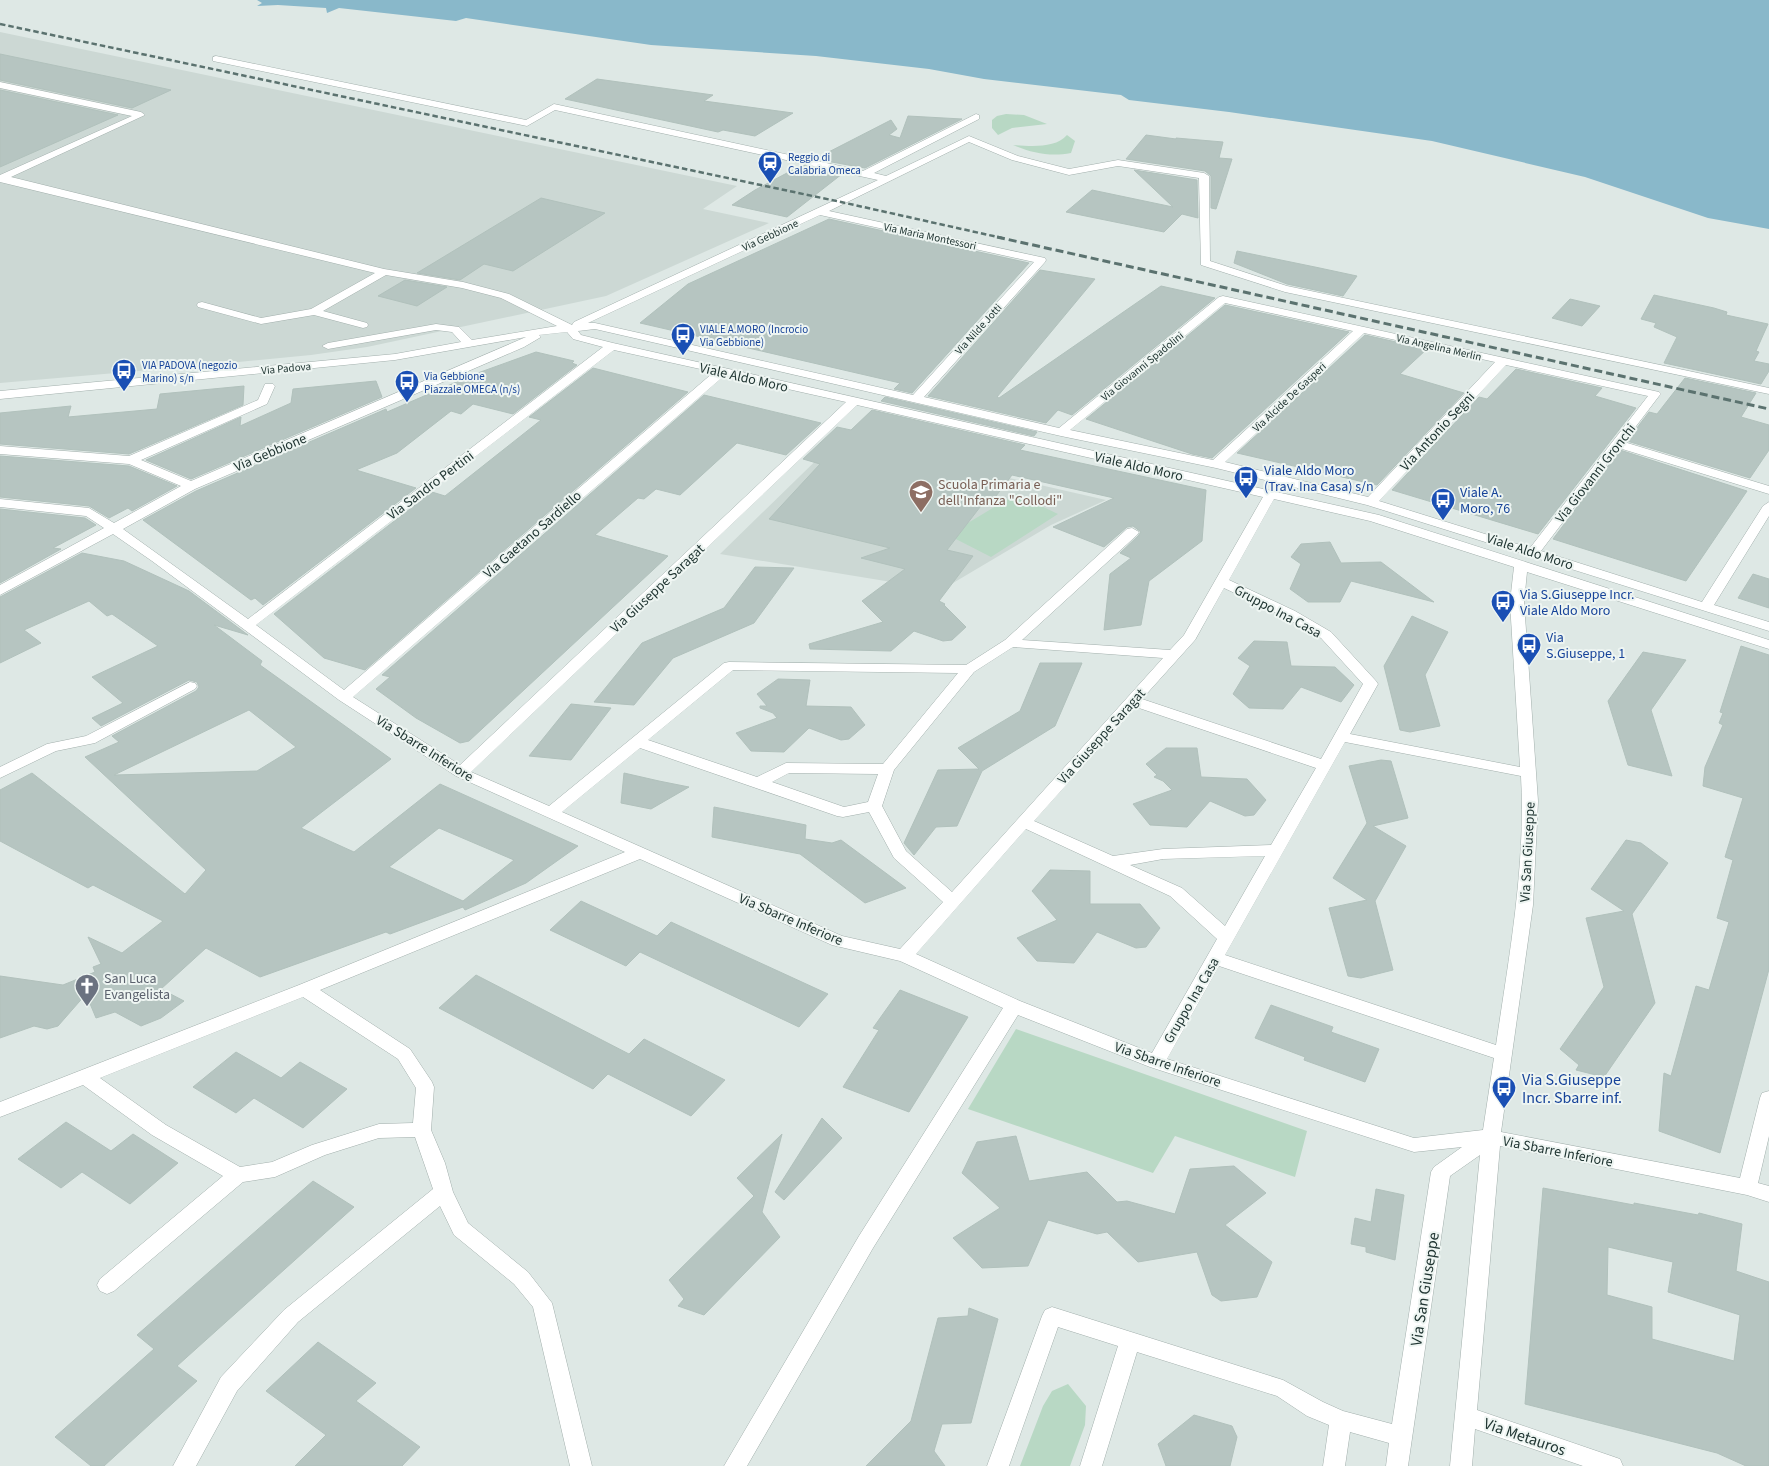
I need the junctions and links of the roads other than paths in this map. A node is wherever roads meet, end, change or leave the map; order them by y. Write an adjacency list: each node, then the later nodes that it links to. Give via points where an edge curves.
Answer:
1 (216, 59): 4 (street, via 527,123 554,107)
2 (0, 85): 5 (street, via 141,115)
3 (976, 117): 4 (street)
4 (865, 174): 6 (street)
5 (1, 178): 9 (street)
6 (888, 179): 7 (street, Via Gebbione); 23 (street, Via Gebbione, via 968,139 1015,158 1069,172 1118,163 1204,176 1205,263 1276,286)
7 (819, 212): 8 (street, Via Maria Montessori); 14 (street, Via Gebbione)
8 (1041, 260): 26 (street, Via Nilde Jotti)
9 (384, 272): 12 (street); 14 (street, via 463,284 505,296)
10 (1223, 299): 16 (street, Via Angelina Merlin); 28 (street, Via Giovanni Spadolini)
11 (202, 305): 12 (street, via 262,321)
12 (314, 312): 13 (street)
13 (363, 325)
14 (570, 328): 15 (street, Via Padova); 19 (street, Viale Aldo Moro, via 577,337); 26 (street, Viale Aldo Moro, via 595,326)
15 (548, 330): 17 (street, Via Padova); 33 (street, Via Gebbione, via 511,349)
16 (1362, 330): 20 (street, Via Angelina Merlin); 32 (street, Via Alcide De Gasperi)
17 (470, 345): 18 (street, via 455,329 436,326); 25 (street, Via Padova, via 395,358)
18 (328, 346)
19 (612, 346): 21 (street, Viale Aldo Moro); 46 (street, Via Sandro Pertini)
20 (1503, 361): 24 (street, Via Angelina Merlin); 36 (street, Via Antonio Segni)
21 (721, 372): 27 (street, Viale Aldo Moro); 53 (street, Via Gaetano Sardiello)
22 (269, 386): 31 (street, via 263,402)
23 (1769, 391)
24 (1655, 394): 29 (street, Via Giovanni Gronchi)
25 (0, 395)
26 (916, 399): 28 (street, Viale Aldo Moro)
27 (853, 402): 35 (street, Viale Aldo Moro); 59 (street, Via Giuseppe Saragat)
28 (1061, 432): 32 (street, Viale Aldo Moro)
29 (1618, 444): 34 (street); 41 (street, Via Giovanni Gronchi)
30 (0, 450): 31 (street)
31 (131, 460): 33 (street)
32 (1216, 464): 36 (street, Viale Aldo Moro)
33 (191, 486): 39 (street, Via Gebbione)
34 (1769, 490)
35 (1270, 496): 42 (street, Viale Aldo Moro, via 1374,518); 43 (street, Via Giuseppe Saragat)
36 (1371, 502): 41 (street, Viale Aldo Moro)
37 (0, 503): 39 (street, Via Sbarre Inferiore, via 89,512)
38 (1769, 506): 45 (street)
39 (114, 527): 44 (street, Via Gebbione); 46 (street, Via Sbarre Inferiore)
40 (1132, 532): 48 (street)
41 (1533, 552): 45 (street, Viale Aldo Moro)
42 (1521, 565): 49 (street, Viale Aldo Moro); 60 (street, Via San Giuseppe, via 1516,602)
43 (1222, 582): 50 (street, Via Giuseppe Saragat, via 1190,637); 55 (street, Gruppo Ina Casa, via 1326,635 1371,684)
44 (0, 590)
45 (1706, 607): 47 (street, Viale Aldo Moro)
46 (248, 624): 53 (street, Via Sbarre Inferiore)
47 (1769, 627)
48 (1010, 643): 50 (street); 51 (street)
49 (1769, 645)
50 (1174, 655): 54 (street, Via Giuseppe Saragat)
51 (969, 669): 56 (street, via 729,666); 58 (street)
52 (190, 686): 61 (street, via 90,740 52,747)
53 (344, 696): 59 (street, Via Sbarre Inferiore)
54 (1133, 701): 57 (street); 65 (street, Via Giuseppe Saragat)
55 (1341, 737): 57 (street, Gruppo Ina Casa); 60 (street)
56 (638, 742): 62 (street); 64 (street)
57 (1325, 766): 66 (street, Gruppo Ina Casa)
58 (887, 768): 62 (street, via 786,768); 63 (street)
59 (461, 773): 64 (street, Via Sbarre Inferiore)
60 (1528, 773): 75 (street, Via San Giuseppe, via 1530,801 1525,905)
61 (0, 774)
62 (759, 783): 63 (street, via 843,812)
63 (874, 806): 69 (street, via 900,854)
64 (551, 813): 67 (street, Via Sbarre Inferiore)
65 (1024, 822): 68 (street); 69 (street, Via Giuseppe Saragat)
66 (1277, 850): 68 (street, via 1163,854); 70 (street, Gruppo Ina Casa)
67 (639, 853): 71 (street, Via Sbarre Inferiore, via 838,941); 73 (street)
68 (1112, 862): 70 (street, via 1176,892)
69 (953, 902): 71 (street, Via Giuseppe Saragat)
70 (1227, 938): 72 (street, Gruppo Ina Casa)
71 (904, 956): 74 (street, Via Sbarre Inferiore)
72 (1214, 958): 75 (street); 76 (street, Gruppo Ina Casa)
73 (305, 989): 77 (street); 80 (street, via 404,1054 425,1087)
74 (1014, 1006): 76 (street, Via Sbarre Inferiore); 93 (street, via 866,1242)
75 (1503, 1054): 81 (street, Via San Giuseppe)
76 (1156, 1062): 81 (street, Via Sbarre Inferiore, via 1414,1145)
77 (84, 1076): 79 (street); 82 (street, via 159,1130)
78 (1769, 1098): 83 (street)
79 (0, 1110)
80 (422, 1130): 82 (street, via 379,1131 319,1150 275,1169); 84 (street)
81 (1491, 1138): 83 (street, Via Sbarre Inferiore); 88 (street, Via San Giuseppe); 90 (street, Via San Giuseppe, via 1442,1172)
82 (238, 1175): 86 (street)
83 (1747, 1187): 85 (street, Via Sbarre Inferiore)
84 (443, 1192): 91 (street, via 291,1316 229,1384); 92 (street, via 461,1229 521,1278 542,1303)
85 (1769, 1194)
86 (107, 1285)
87 (1130, 1342): 89 (street, via 1282,1389); 94 (street, via 1052,1316); 95 (street)
88 (1465, 1416): 98 (street, Via San Giuseppe); 99 (street, Via Metauros)
89 (1341, 1420): 90 (street); 96 (street)
90 (1401, 1436): 97 (street, Via San Giuseppe)
91 (184, 1466)
92 (581, 1466)
93 (735, 1466)
94 (998, 1466)
95 (1091, 1466)
96 (1334, 1466)
97 (1397, 1466)
98 (1461, 1466)
99 (1612, 1466)

